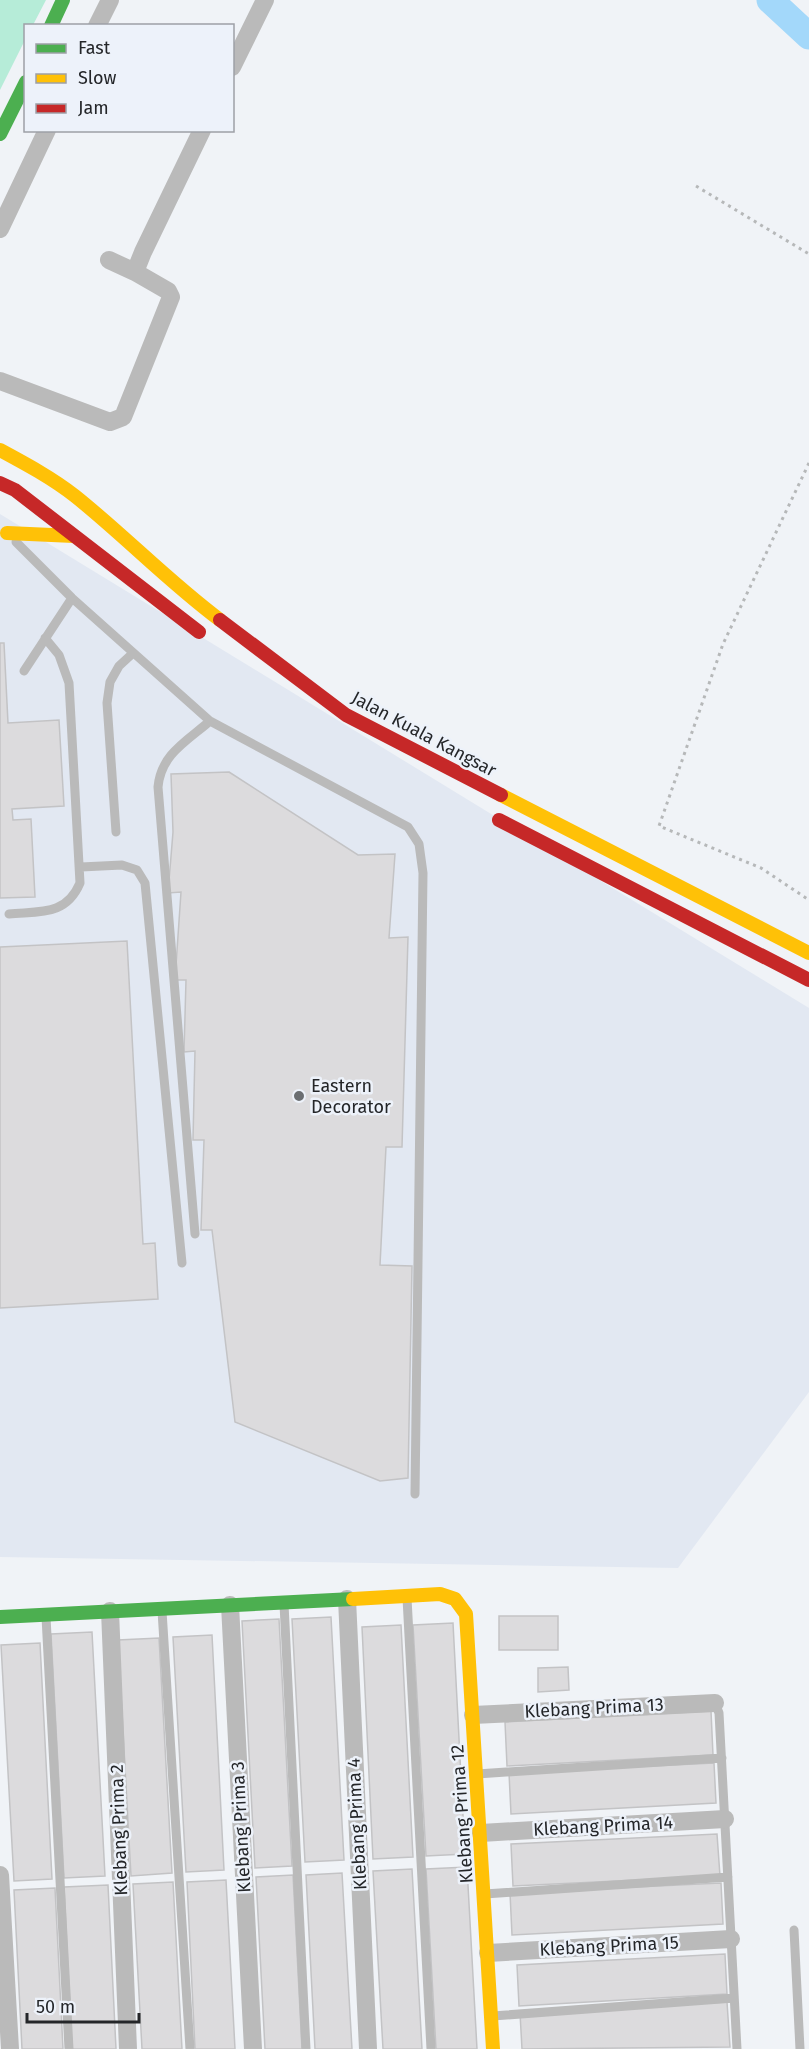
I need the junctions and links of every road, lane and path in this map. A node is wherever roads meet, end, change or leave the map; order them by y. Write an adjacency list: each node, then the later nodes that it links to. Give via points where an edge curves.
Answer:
1 (63, 0): 4 (main road)
2 (110, 0): 5 (street)
3 (265, 0): 6 (street)
4 (52, 24)
5 (98, 24)
6 (234, 63)
7 (24, 86): 10 (main road)
8 (46, 132): 12 (street)
9 (201, 132): 15 (street)
10 (0, 134)
11 (696, 186): 13 (path)
12 (0, 229)
13 (809, 254)
14 (109, 260): 15 (street)
15 (135, 272): 16 (street, via 168,291 171,297 120,421 110,422)
16 (0, 381)
17 (0, 450): 33 (main road, Jalan Kuala Kangsar, via 74,495 194,602 346,715)
18 (809, 463): 31 (path, via 723,644 659,826 761,868)
19 (0, 483): 21 (main road, via 15,490)
20 (3, 531): 21 (main road); 22 (lane)
21 (74, 536): 24 (main road)
22 (72, 598): 23 (lane); 25 (lane)
23 (45, 639): 26 (lane); 30 (lane, via 59,655 69,683)
24 (208, 639)
25 (132, 654): 27 (lane); 29 (lane, via 110,682 107,704)
26 (24, 671)
27 (210, 721): 35 (lane, via 171,754 160,771 158,787); 37 (lane, via 408,827 421,851)
28 (489, 814): 34 (main road)
29 (116, 832)
30 (81, 867): 32 (lane, via 74,898 57,909); 36 (lane, via 122,865 137,870 144,883)
31 (809, 900)
32 (9, 914)
33 (809, 953)
34 (809, 980)
35 (195, 1234)
36 (182, 1263)
37 (414, 1494)
38 (406, 1596): 39 (main road); 47 (main road, Klebang Prima 12, via 440,1594 455,1598 465,1611); 67 (lane)
39 (347, 1599): 40 (main road); 66 (street, Klebang Prima 4)
40 (284, 1602): 41 (main road); 65 (lane)
41 (230, 1605): 42 (main road); 64 (street, Klebang Prima 3)
42 (162, 1608): 43 (main road); 63 (lane)
43 (110, 1611): 44 (main road); 62 (street, Klebang Prima 2)
44 (45, 1614): 45 (main road); 61 (lane)
45 (0, 1617)
46 (715, 1703): 47 (street, Klebang Prima 13); 48 (lane)
47 (473, 1715): 49 (main road, Klebang Prima 12)
48 (722, 1758): 49 (lane); 50 (lane)
49 (477, 1774): 51 (main road, Klebang Prima 12)
50 (725, 1819): 51 (street, Klebang Prima 14); 53 (lane)
51 (481, 1833): 54 (main road, Klebang Prima 12)
52 (0, 1875): 60 (street)
53 (728, 1877): 54 (lane); 56 (lane)
54 (484, 1894): 57 (main road, Klebang Prima 12)
55 (794, 1930): 70 (lane)
56 (731, 1939): 57 (street, Klebang Prima 15); 58 (lane)
57 (488, 1953): 59 (main road, Klebang Prima 12)
58 (734, 1998): 59 (lane); 69 (lane)
59 (491, 2016): 68 (main road, Klebang Prima 12)
60 (10, 2049)
61 (69, 2049)
62 (128, 2049)
63 (189, 2049)
64 (253, 2049)
65 (306, 2049)
66 (368, 2049)
67 (431, 2049)
68 (493, 2049)
69 (737, 2049)
70 (800, 2049)

